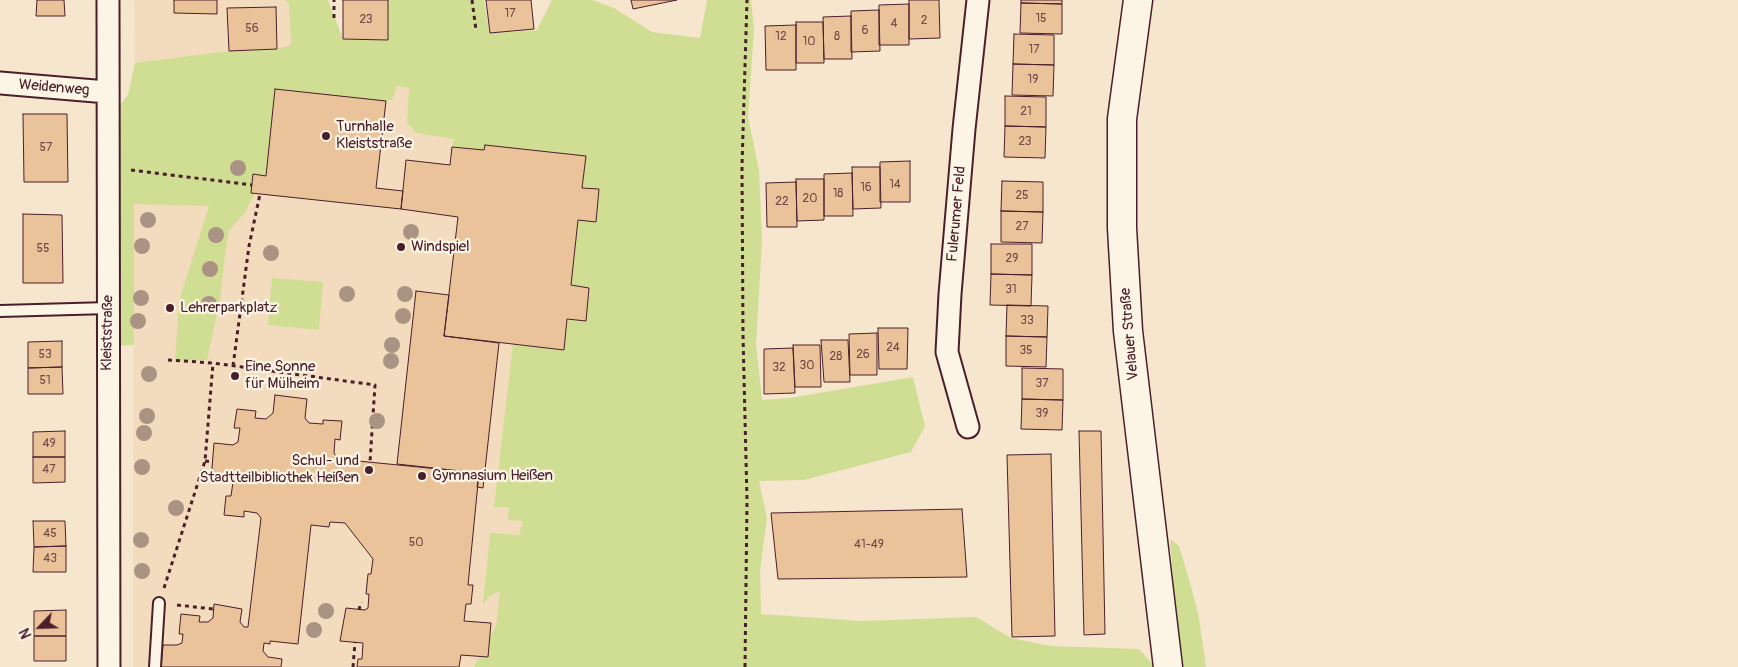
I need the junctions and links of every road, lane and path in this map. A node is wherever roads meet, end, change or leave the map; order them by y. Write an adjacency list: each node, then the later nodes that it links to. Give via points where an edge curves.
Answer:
1 (108, 0): 10 (street, Kleiststraße)
2 (334, 0): 7 (path)
3 (472, 0): 8 (path)
4 (746, 0): 31 (path, via 742,166 747,501)
5 (978, 0): 19 (street, Fulerumer Feld, via 963,138 947,352)
6 (1138, 0): 32 (main road, Velauer Straße, via 1122,119 1122,228 1128,331)
7 (334, 18)
8 (476, 30)
9 (0, 83): 10 (street, Weidenweg)
10 (107, 92): 11 (street, Kleiststraße)
11 (108, 167): 12 (path); 14 (street, Kleiststraße)
12 (252, 185)
13 (260, 194): 18 (path, via 249,246)
14 (109, 308): 15 (lane); 28 (street, Kleiststraße)
15 (0, 311)
16 (168, 360): 17 (path)
17 (213, 363): 18 (path); 20 (path)
18 (233, 366): 22 (path, via 375,385)
19 (968, 427)
20 (205, 461): 21 (path); 24 (path)
21 (212, 462)
22 (370, 462)
23 (361, 602): 26 (path)
24 (159, 603): 25 (path); 29 (lane)
25 (214, 609)
26 (359, 610)
27 (355, 642): 30 (path)
28 (109, 667)
29 (155, 667)
30 (353, 667)
31 (745, 667)
32 (1168, 667)

